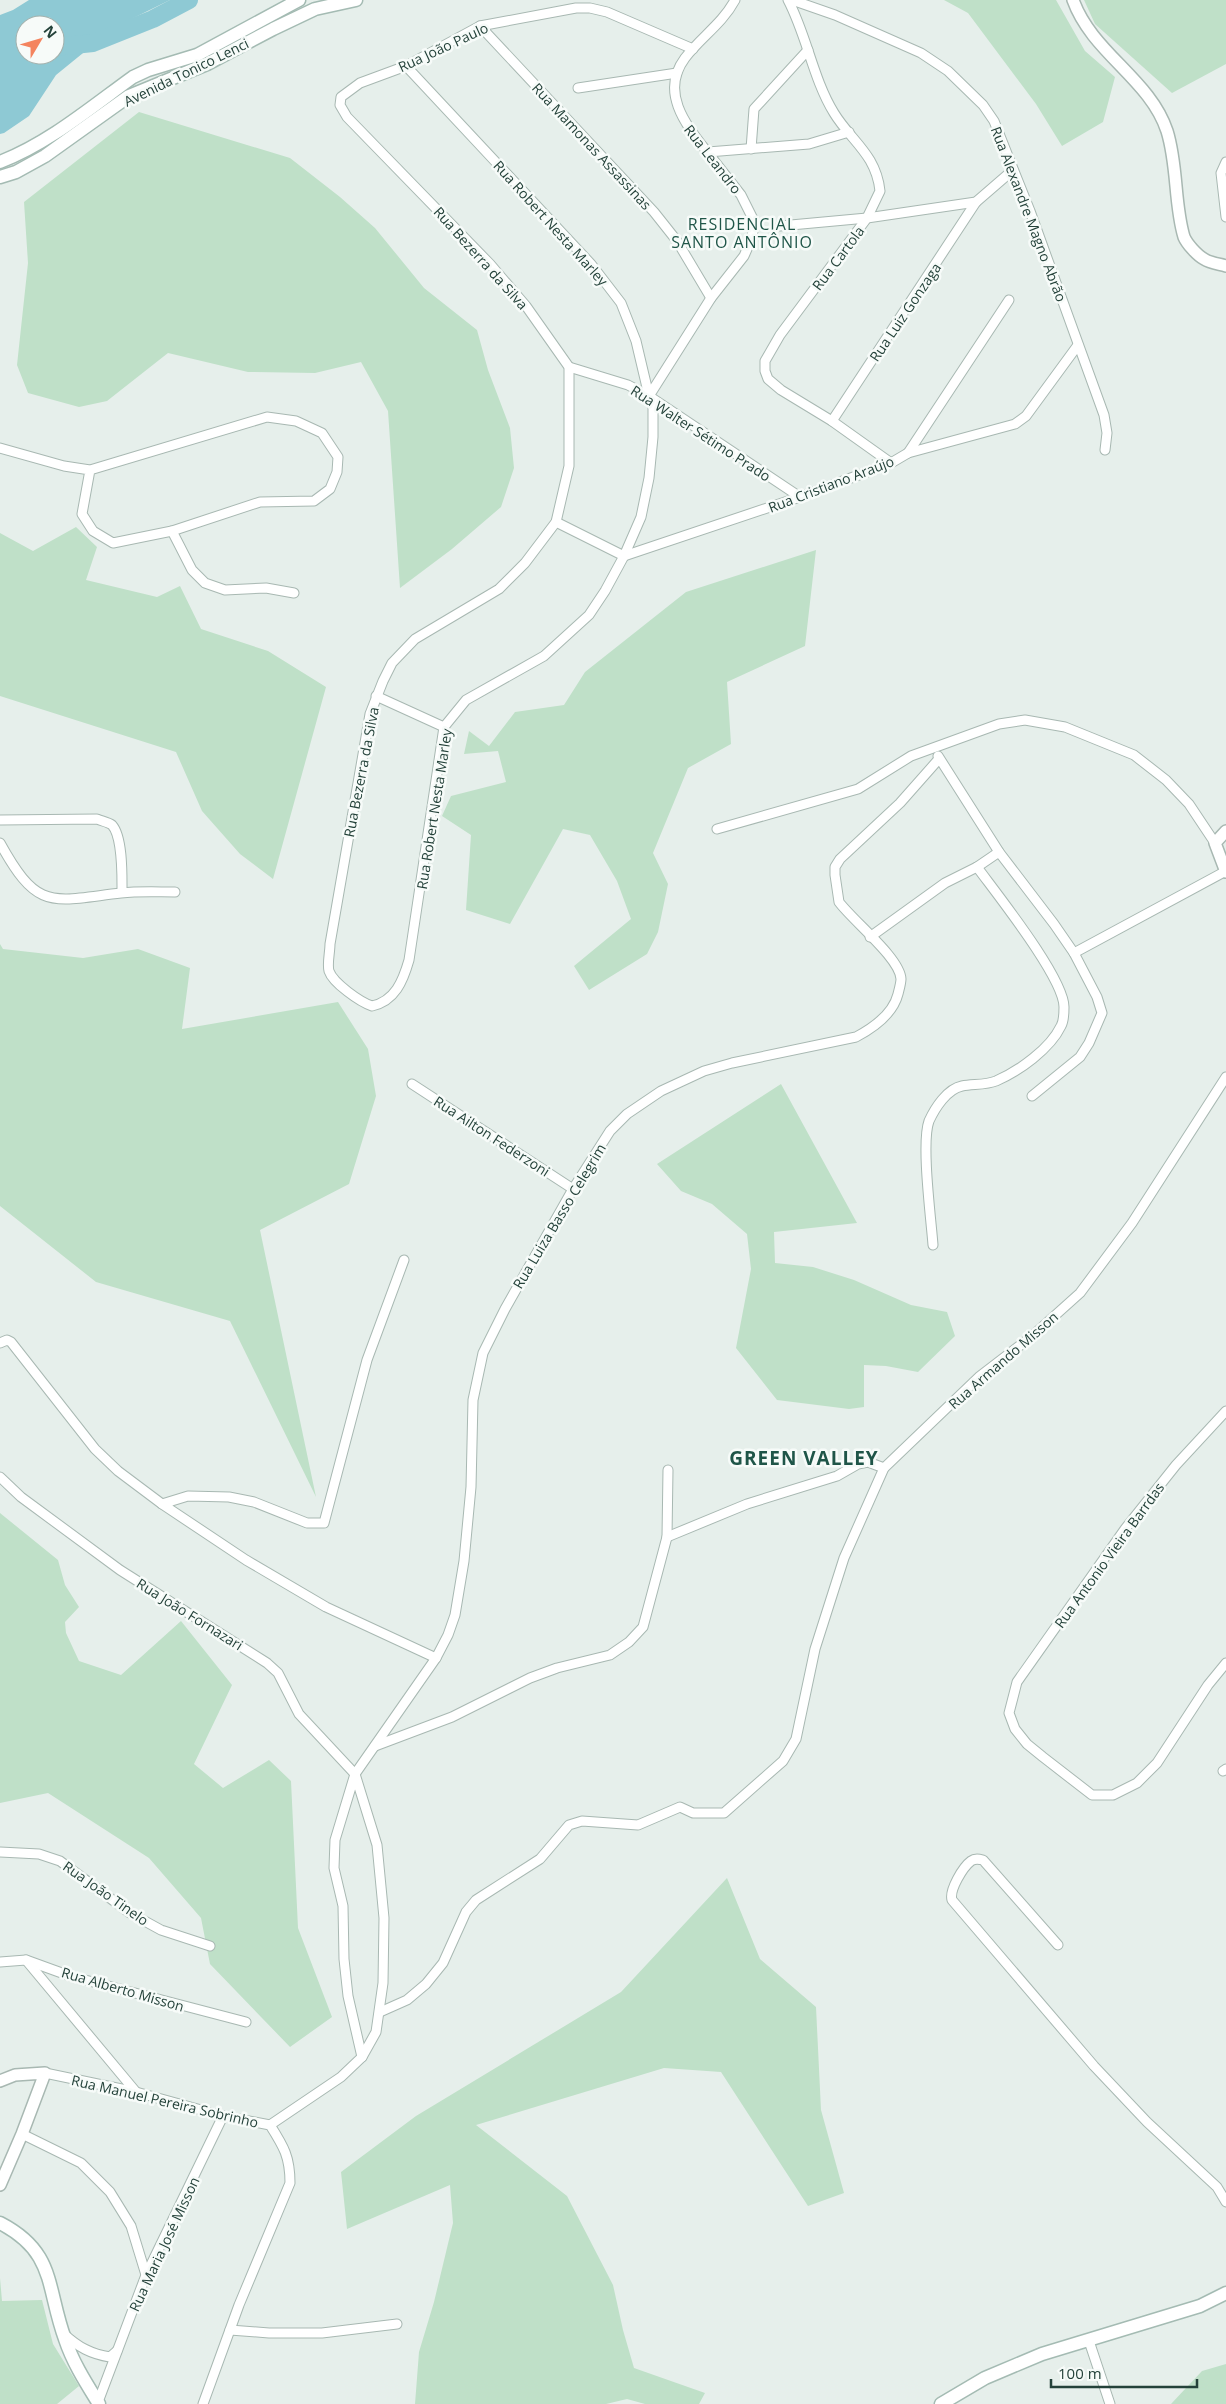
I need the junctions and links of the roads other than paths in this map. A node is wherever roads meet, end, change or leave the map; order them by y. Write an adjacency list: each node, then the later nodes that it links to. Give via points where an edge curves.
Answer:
1 (299, 0): 17 (main road, Avenida Tonico Lenci, via 197,55 133,77 23,154)
2 (356, 0): 20 (main road, Avenida Tonico Lenci, via 315,9 207,64 129,96 45,156)
3 (735, 0): 8 (street, via 719,24)
4 (788, 0): 9 (street, Rua Cartola, via 799,20)
5 (792, 0): 19 (street, Rua Alexandre Magno Abrão, via 903,44 948,71 983,105 994,121)
6 (1073, 0): 25 (street, via 1080,19 1093,38 1155,106 1167,130 1175,164 1184,238 1204,259)
7 (480, 26): 8 (street, Rua João Paulo, via 568,9 590,8 607,12); 10 (street, Rua João Paulo); 26 (street, Rua Mamonas Assassinas, via 654,212)
8 (693, 49): 11 (street)
9 (808, 50): 14 (street, Rua Cartola, via 834,114); 15 (street, via 754,109)
10 (406, 66): 13 (street, Rua João Paulo, via 360,83); 30 (street, Rua Robert Nesta Marley, via 591,264 621,303 636,341)
11 (677, 73): 12 (street); 16 (street, Rua Leandro, via 680,116)
12 (578, 88)
13 (341, 97): 29 (street, Rua Bezerra da Silva, via 340,105 347,117 490,264 526,306)
14 (849, 132): 15 (street, via 809,144); 23 (street, Rua Cartola, via 874,167 880,185 879,195)
15 (751, 149): 16 (street)
16 (708, 152): 26 (street, Rua Leandro, via 741,195 754,227 744,256)
17 (0, 162)
18 (1226, 162): 22 (street, via 1221,173)
19 (1014, 170): 21 (street, Rua Luiz Gonzaga); 28 (street, Rua Alexandre Magno Abrão)
20 (0, 177)
21 (976, 202): 23 (street); 31 (street, Rua Luiz Gonzaga)
22 (1226, 217)
23 (867, 218): 24 (street); 31 (street, Rua Cartola, via 780,335 765,361 764,371 775,385)
24 (780, 226)
25 (1226, 266)
26 (711, 298): 30 (street, Rua Leandro)
27 (1010, 300): 34 (street)
28 (1078, 345): 33 (street, Rua Alexandre Magno Abrão, via 1104,415); 34 (street, Rua Cristiano Araújo, via 1022,419)
29 (569, 367): 30 (street, Rua Walter Sétimo Prado, via 628,385); 38 (street, Rua Bezerra da Silva, via 569,466)
30 (649, 396): 37 (street, Rua Walter Sétimo Prado); 40 (street, Rua Robert Nesta Marley, via 653,404 649,478 640,516)
31 (832, 421): 35 (street, Rua Cartola)
32 (0, 448): 36 (street)
33 (1105, 450)
34 (908, 453): 35 (street, Rua Cristiano Araújo)
35 (891, 464): 37 (street, Rua Cristiano Araújo)
36 (90, 470): 39 (street, via 82,514 94,532 113,543); 39 (street, via 267,417 296,421 322,433 338,457 337,472 330,489 314,501 260,502)
37 (800, 497): 40 (street, Rua Cristiano Araújo)
38 (556, 522): 40 (street); 42 (street, Rua Bezerra da Silva, via 525,563 499,589 415,639 392,663)
39 (172, 531): 41 (street, via 192,570 205,583 225,590 266,588)
40 (624, 556): 43 (street, Rua Robert Nesta Marley, via 589,615 544,656 466,700)
41 (294, 593)
42 (376, 696): 43 (street); 58 (street, Rua Bezerra da Silva, via 370,714 328,969 335,980)
43 (444, 726): 58 (street, Rua Robert Nesta Marley, via 410,960 404,978 387,1001 372,1006)
44 (936, 748): 45 (street); 47 (street, via 911,756 858,789); 49 (street, via 999,724 1025,720 1065,727 1134,755 1166,780 1189,804)
45 (938, 760): 51 (street); 56 (street, Rua Luiza Basso Celegrim, via 835,867 839,902)
46 (0, 820): 54 (street, via 97,819 111,824 122,864)
47 (717, 830)
48 (1226, 831): 49 (street)
49 (1215, 843): 53 (street)
50 (0, 844): 54 (street, via 16,873 47,898 71,900)
51 (999, 852): 52 (street); 57 (street)
52 (976, 867): 56 (street, via 945,883); 63 (street, via 1027,936 1058,986 1064,1005 1062,1025 1045,1048 1011,1073 994,1082 959,1087 941,1101 929,1122 926,1144)
53 (1226, 871): 57 (street)
54 (122, 892): 55 (street)
55 (175, 892)
56 (870, 937): 62 (street, Rua Luiza Basso Celegrim, via 888,953 901,979 896,998 881,1019 856,1037 732,1063 704,1071 661,1091 641,1103 610,1131)
57 (1074, 953): 61 (street, via 1102,1013 1080,1058)
58 (361, 1001)
59 (1226, 1077): 67 (street, Rua Armando Misson, via 1132,1224 1080,1293 1031,1337 980,1376)
60 (412, 1084): 62 (street, Rua Ailton Federzoni)
61 (1032, 1096)
62 (573, 1189): 72 (street, Rua Luiza Basso Celegrim, via 504,1309 483,1353 473,1400 471,1487 464,1561 455,1615)
63 (933, 1245)
64 (404, 1260): 70 (street, via 367,1360 326,1520 321,1524 307,1523 254,1502 229,1497 188,1496)
65 (0, 1343): 70 (street, via 11,1342 95,1449)
66 (1226, 1411): 73 (street, Rua Antonio Vieira Barrdas, via 1176,1465 1125,1529 1017,1682 1009,1713 1015,1729 1027,1744 1092,1795 1113,1795 1137,1783 1157,1763)
67 (884, 1468): 71 (street, via 868,1462 858,1464 837,1476 747,1504); 81 (street, via 844,1558 815,1649 796,1739 783,1761 724,1814 693,1813 680,1807 638,1825 582,1821 569,1825 540,1859 476,1900 466,1912 443,1963 426,1984 407,2000)
68 (668, 1470): 71 (street)
69 (0, 1477): 75 (street, Rua João Fornazari, via 21,1498 120,1570 267,1663 283,1682 299,1714)
70 (162, 1504): 72 (street, via 246,1560 326,1607)
71 (667, 1537): 74 (street, via 643,1627 629,1642 610,1655 557,1668 452,1717)
72 (436, 1658): 74 (street, Rua Luiza Basso Celegrim)
73 (1226, 1663)
74 (375, 1746): 75 (street, Rua Luiza Basso Celegrim)
75 (355, 1774): 81 (street, via 377,1845 381,1882 384,1918); 83 (street, Rua Luiza Basso Celegrim, via 336,1840 334,1868 343,1906 348,1996)
76 (0, 1852): 78 (street, Rua João Tinelo, via 39,1854 60,1861 130,1913 161,1930)
77 (1058, 1945): 91 (street, via 983,1860 970,1861 952,1889 952,1900 1094,2066 1147,2122 1218,2187)
78 (210, 1946)
79 (26, 1960): 80 (street, Rua Alberto Misson); 82 (street, Rua Alberto Misson, via 70,1976); 86 (street)
80 (0, 1962)
81 (380, 2012): 83 (street, via 376,2032)
82 (246, 2022)
83 (362, 2057): 88 (street, via 341,2077)
84 (45, 2073): 85 (street, Rua Manuel Pereira Sobrinho); 86 (street, Rua Manuel Pereira Sobrinho); 89 (street)
85 (0, 2081)
86 (136, 2092): 87 (street, Rua Manuel Pereira Sobrinho)
87 (223, 2116): 88 (street, Rua Manuel Pereira Sobrinho); 93 (street, Rua Maria José Misson)
88 (270, 2125): 96 (street, Rua Manuel Pereira Sobrinho, via 290,2162 290,2183)
89 (22, 2134): 90 (street); 93 (street, via 80,2163 110,2192 132,2226)
90 (0, 2185)
91 (1226, 2202)
92 (0, 2223): 97 (main road, via 34,2247 50,2278)
93 (146, 2275): 99 (street, Rua Maria José Misson)
94 (1226, 2293): 98 (main road, via 1200,2306)
95 (396, 2324): 96 (street, via 322,2333)
96 (230, 2330): 101 (street, Rua Manuel Pereira Sobrinho)
97 (62, 2332): 99 (street, via 76,2345 97,2354 110,2357); 100 (main road, via 74,2364)
98 (1090, 2341): 102 (main road, via 1012,2366); 103 (street)
99 (118, 2351): 100 (street, Rua Maria José Misson)
100 (98, 2403)
101 (203, 2404)
102 (941, 2404)
103 (1110, 2404)

